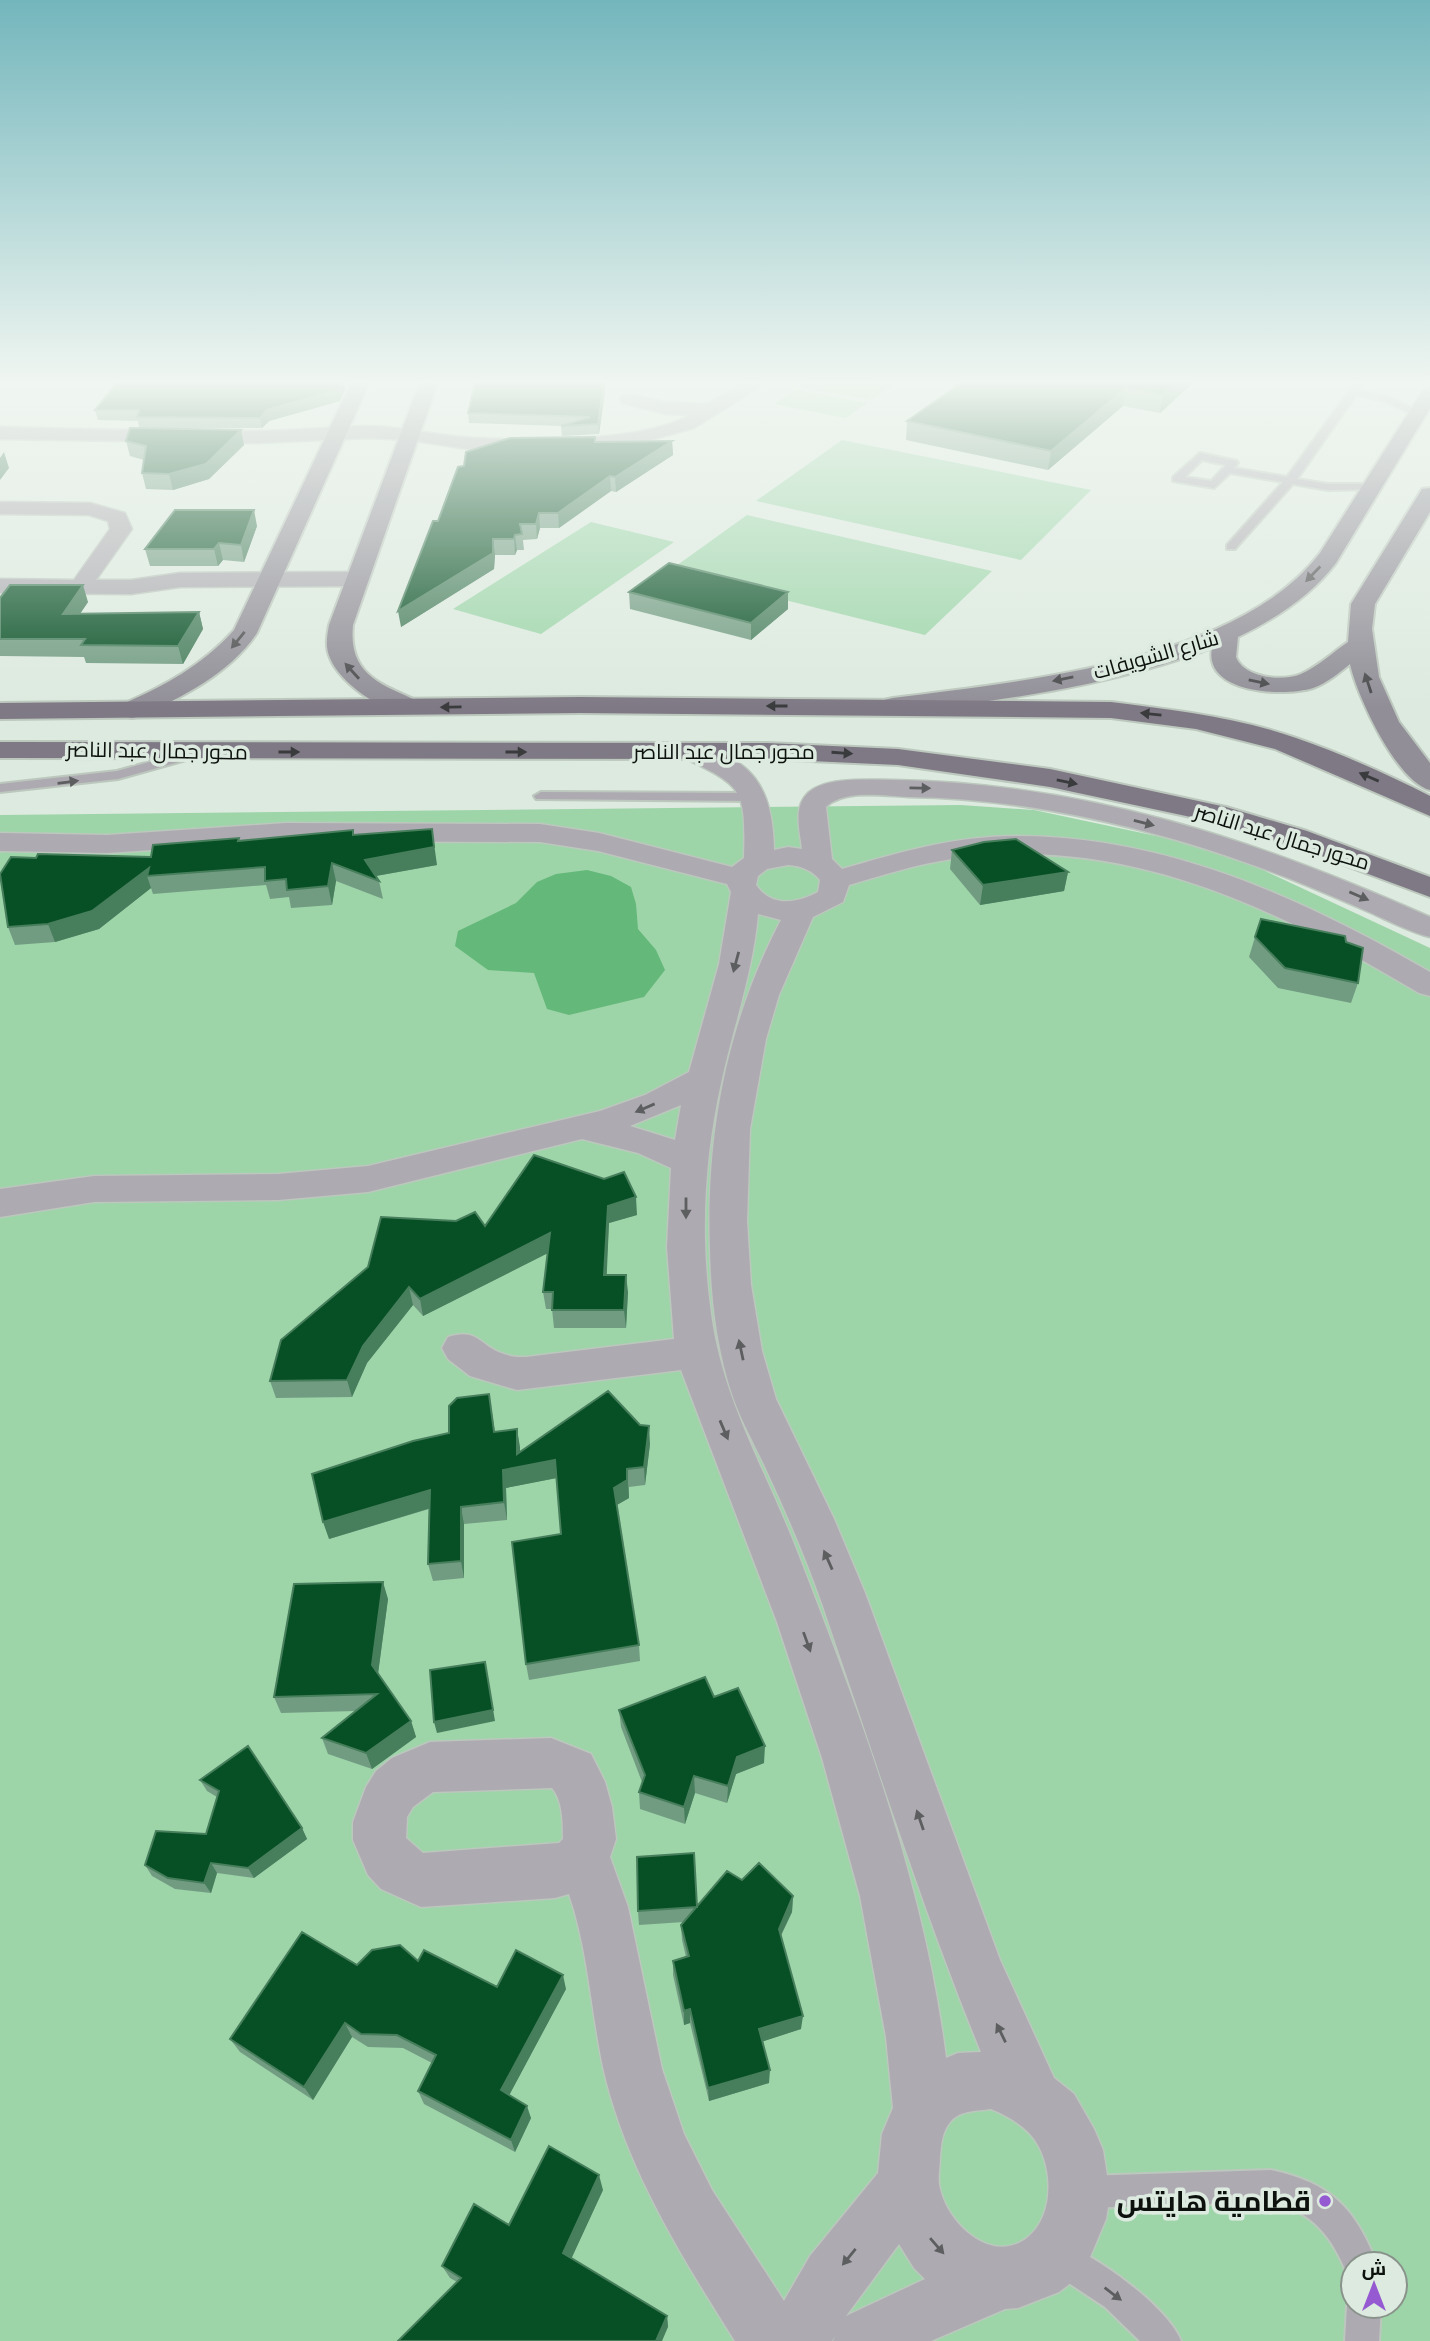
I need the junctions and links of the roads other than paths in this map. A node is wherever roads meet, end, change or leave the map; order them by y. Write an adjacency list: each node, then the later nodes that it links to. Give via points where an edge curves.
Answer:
1 (320, 488): 12 (main road)
2 (385, 488): 13 (main road)
3 (1283, 488): 9 (lane)
4 (1304, 488): 7 (lane)
5 (1369, 488): 7 (main road, شارع الشويفات)
6 (1430, 494): 15 (main road, via 1363,604)
7 (1346, 506): 14 (main road, شارع الشويفات, one-way to 14, via 1315,575 1265,614)
8 (0, 508): 11 (street, via 90,509 118,517 121,528)
9 (1231, 547)
10 (0, 586): 11 (street)
11 (79, 587): 12 (street, via 131,587 149,593)
12 (266, 588): 13 (street); 18 (main road, one-way to 18, via 244,633 224,656 185,684)
13 (354, 588): 17 (main road, one-way to 13, via 371,688 344,663 339,634)
14 (1226, 636): 15 (main road, one-way to 15, via 1223,657 1231,670 1272,685 1307,681); 16 (main road, شارع الشويفات, one-way to 16, via 1095,672)
15 (1359, 646): 23 (main road, one-way to 15, via 1409,759 1382,716 1370,691)
16 (893, 706): 17 (main road, محور جمال عبد الناصر, one-way to 17); 27 (main road, محور جمال عبد الناصر, one-way to 16, via 1285,743 1196,721 1111,710)
17 (409, 707): 18 (main road, محور جمال عبد الناصر)
18 (132, 710): 19 (main road, محور جمال عبد الناصر)
19 (0, 711)
20 (0, 750): 22 (main road, محور جمال عبد الناصر)
21 (691, 751): 22 (main road, محور جمال عبد الناصر, one-way to 21); 26 (street, via 742,778); 32 (main road, محور جمال عبد الناصر, one-way to 32, via 898,757 1050,778 1226,816 1308,841)
22 (199, 752): 24 (lane, one-way to 22, via 118,775)
23 (1430, 781)
24 (0, 788)
25 (541, 796): 26 (lane)
26 (755, 804): 28 (street); 31 (street)
27 (1430, 807)
28 (812, 810): 30 (street); 34 (street, one-way to 34, via 816,799 828,793 867,789 938,788 1040,799 1260,857)
29 (0, 842): 31 (street, via 107,845 286,832 540,833 632,849)
30 (827, 871): 31 (street, via 788,856); 33 (street, via 832,896); 35 (street, via 989,845 1066,846 1146,857 1254,894 1334,931)
31 (748, 878): 33 (street, via 768,908); 36 (street, one-way to 36, via 741,943)
32 (1430, 888)
33 (801, 911): 43 (street, one-way to 33, via 967,1953 841,1589 755,1399 737,1331 727,1191 738,1080 755,1012)
34 (1430, 928)
35 (1430, 986)
36 (705, 1078): 37 (street, one-way to 37, via 633,1113); 38 (street)
37 (581, 1128): 38 (street, via 648,1143); 39 (street, via 412,1170 334,1183 94,1189)
38 (688, 1161): 41 (street, one-way to 41, via 686,1244)
39 (0, 1203)
40 (463, 1348): 41 (street, via 489,1368 526,1374)
41 (697, 1352): 44 (street, one-way to 44, via 709,1395 776,1556 834,1714 906,1972)
42 (583, 1856): 51 (street, via 601,1907 633,2070 658,2144 690,2212)
43 (1031, 2094): 44 (street, via 1002,2080 972,2078 945,2087); 46 (street, via 1066,2136 1076,2163)
44 (923, 2108): 45 (street, via 911,2130 905,2157)
45 (908, 2185): 49 (street, one-way to 49, via 915,2213 950,2260 975,2274); 52 (street, one-way to 52, via 824,2288)
46 (1079, 2192): 47 (lane, via 1271,2186 1293,2190 1315,2200 1334,2218); 48 (street, via 1077,2216)
47 (1354, 2250)
48 (1057, 2256): 49 (street, via 1031,2274); 54 (lane, one-way to 54, via 1117,2295)
49 (1000, 2279): 53 (street, via 911,2316)
50 (1363, 2320): 55 (lane)
51 (772, 2341)
52 (799, 2341)
53 (865, 2341)
54 (1164, 2341)
55 (1362, 2341)

